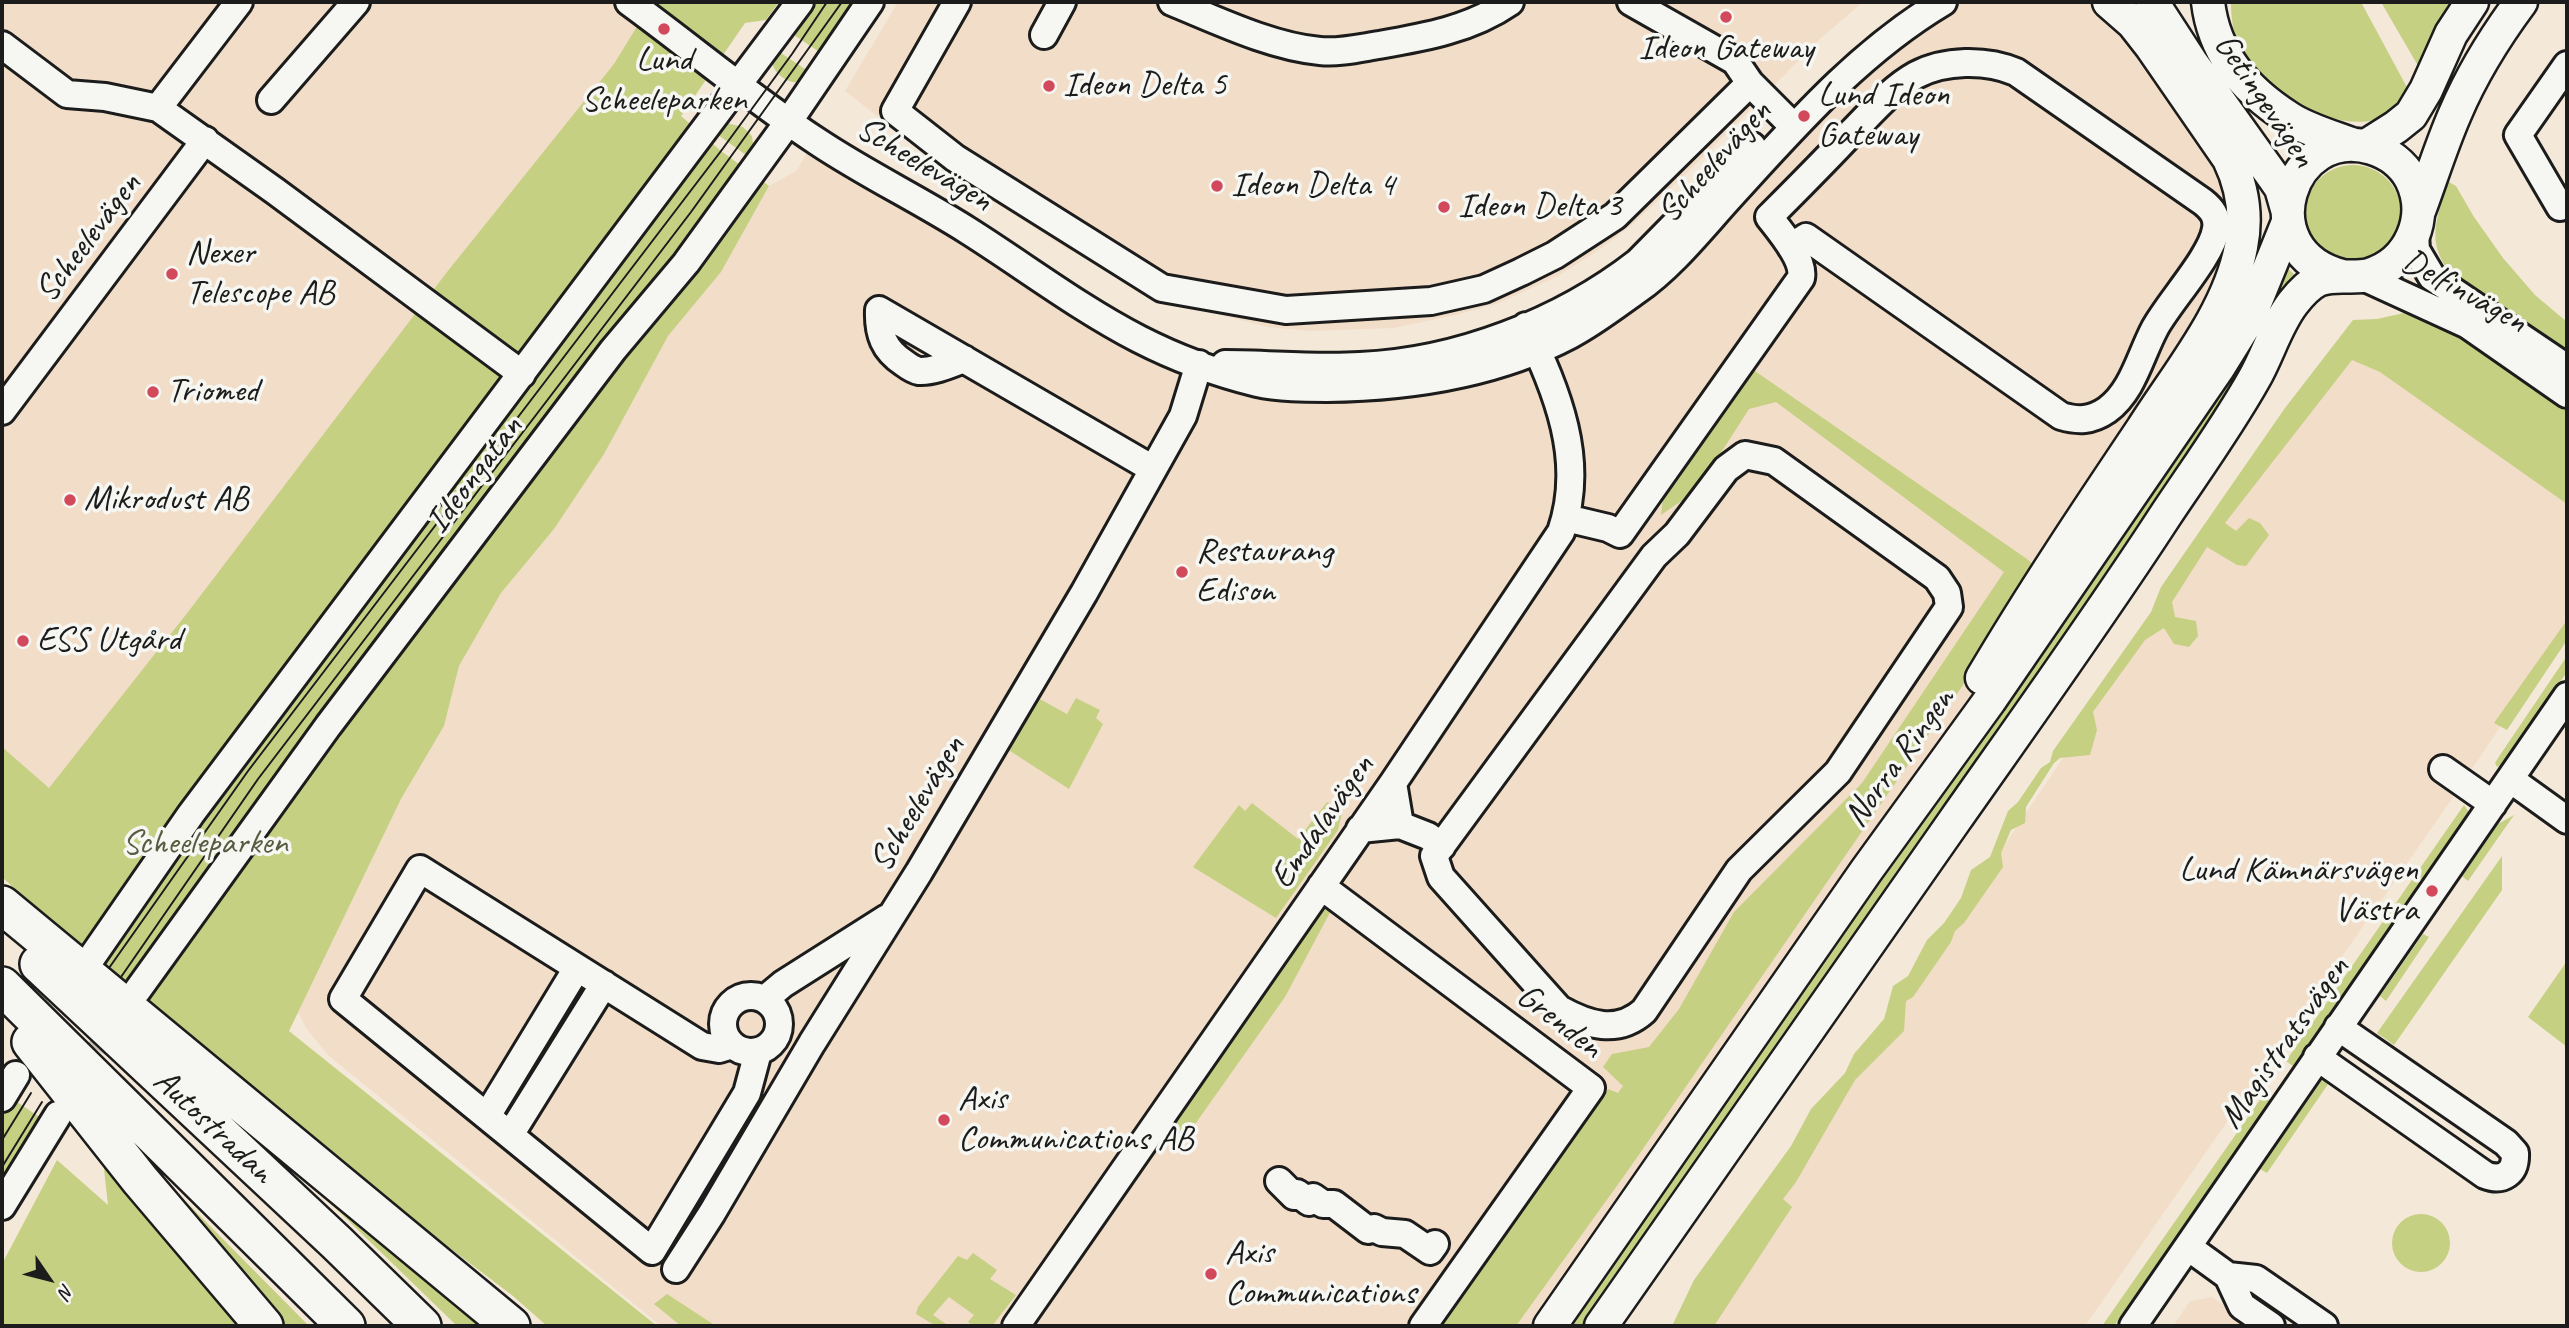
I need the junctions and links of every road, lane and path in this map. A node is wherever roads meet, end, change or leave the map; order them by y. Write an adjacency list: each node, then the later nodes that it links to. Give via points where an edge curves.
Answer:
1 (239, 2): 25 (street)
2 (356, 2): 24 (street)
3 (629, 2): 23 (street, Scheelevägen)
4 (800, 2): 23 (street, Ideongatan)
5 (870, 2): 26 (street, Ideongatan)
6 (957, 2): 22 (street, via 895,111 955,158 1162,288 1286,310 1431,301 1484,289 1521,272 1615,216)
7 (1062, 2): 19 (street)
8 (1172, 2): 18 (street)
9 (1510, 2): 18 (street, via 1473,22 1431,36 1321,51 1226,26)
10 (1631, 2): 22 (street, via 1735,61)
11 (1912, 2): 27 (street, Scheelevägen, via 1838,57)
12 (1943, 2): 27 (street, Scheelevägen, via 1875,49)
13 (2109, 2): 56 (main road, via 2151,46 2233,168 2242,198 2243,225 2235,268 2220,307 2019,615)
14 (2152, 2): 31 (main road, Getingevägen, via 2281,188)
15 (2208, 2): 29 (main road, Getingevägen, via 2211,24 2233,71 2290,119)
16 (2472, 2): 29 (main road, Norra Ringen, via 2411,115)
17 (2521, 2): 32 (main road, via 2472,77)
18 (1214, 10)
19 (1044, 34)
20 (2, 45): 25 (street, via 67,94)
21 (2567, 65): 30 (street, via 2518,135)
22 (1750, 83): 27 (street)
23 (737, 85): 26 (street, Scheelevägen); 40 (street, Ideongatan)
24 (271, 100)
25 (158, 108): 28 (street)
26 (789, 121): 38 (street, Scheelevägen, via 1121,329); 65 (street, Ideongatan, via 686,263 613,350 328,726)
27 (1788, 121): 35 (street, Scheelevägen, via 1638,262 1573,304); 36 (street, Scheelevägen, via 1678,255 1641,288 1584,327)
28 (205, 140): 40 (street); 42 (street, Scheelevägen)
29 (2360, 146): 31 (main road, Norra Ringen, via 2327,150 2302,169 2289,195); 32 (main road, via 2388,155 2406,172 2417,196)
30 (2560, 207)
31 (2288, 216): 34 (main road, via 2297,245 2311,262 2329,272); 56 (main road, Norra Ringen, via 2259,297 2235,343)
32 (2417, 222): 34 (main road, via 2398,259 2387,268); 39 (street, Delfinvägen, via 2416,250 2432,277)
33 (1791, 247): 33 (street, via 1769,217 1900,87 1930,70 1968,64 2005,67 2024,76 2212,208 2217,221 2208,249 2154,329 2122,395 2107,410 2083,421 2061,416 1807,237); 45 (street, via 1802,268 1801,278)
34 (2352, 276): 41 (street, Delfinvägen, via 2468,325); 90 (main road, via 2316,281 2295,300 2233,413 2137,560)
35 (1526, 326): 36 (street, Emdalavägen); 38 (street, Scheelevägen, via 1459,350 1362,366)
36 (1538, 350): 38 (street, Scheelevägen, via 1427,382 1354,388 1259,384); 44 (street, Emdalavägen, via 1572,459)
37 (964, 359): 43 (street)
38 (1199, 365): 43 (street, Scheelevägen, via 1183,416)
39 (2567, 368)
40 (522, 374): 61 (street, Ideongatan, via 191,814)
41 (2567, 394)
42 (2, 411)
43 (1153, 469): 59 (street, Scheelevägen)
44 (1566, 518): 45 (street); 50 (street, Emdalavägen, via 1553,547)
45 (1620, 534): 46 (street)
46 (1654, 555): 55 (street); 55 (street, via 1678,534 1726,469 1745,455 1774,461 1937,578 1947,593 1949,607 1838,772 1739,870 1654,997 1625,1024 1598,1024 1559,1009 1441,877 1434,856)
47 (2567, 696): 49 (street, Magistratsvägen)
48 (2443, 769): 51 (street)
49 (2510, 779): 51 (street, Magistratsvägen); 52 (street)
50 (1393, 783): 53 (street); 54 (street, Emdalavägen)
51 (2493, 804): 68 (street, Magistratsvägen)
52 (2567, 820)
53 (1400, 825): 54 (street); 55 (street)
54 (1360, 830): 57 (street, Emdalavägen)
55 (1442, 846)
56 (1866, 871): 89 (main road, Norra Ringen)
57 (1321, 886): 87 (street, Emdalavägen); 88 (street, Grenden, via 1591,1088)
58 (2, 905): 86 (highway)
59 (891, 915): 66 (street); 81 (street, Scheelevägen)
60 (2, 929): 85 (highway, Autostradan)
61 (93, 957)
62 (578, 968): 63 (street); 75 (street); 75 (street, via 420,869 344,999)
63 (604, 984): 69 (street, via 702,1046 719,1049); 76 (street)
64 (2, 986): 84 (highway, Autostradan)
65 (136, 991)
66 (765, 999): 69 (street, via 748,996 726,1011 723,1029); 70 (street, via 778,1013 779,1032)
67 (2, 1006): 83 (highway)
68 (2338, 1027): 71 (street, Magistratsvägen); 71 (street, via 2506,1143 2515,1153 2513,1168 2503,1178 2485,1175)
69 (732, 1045): 70 (street)
70 (758, 1052): 76 (street, via 747,1093 652,1251)
71 (2317, 1057): 80 (street, Magistratsvägen)
72 (16, 1075): 73 (street)
73 (2, 1098)
74 (58, 1115): 78 (street)
75 (487, 1116): 76 (street)
76 (510, 1135)
77 (1279, 1181): 79 (street, via 1294,1196 1297,1193 1309,1202 1313,1197 1322,1204 1334,1204 1368,1230 1405,1234 1430,1251)
78 (2, 1206)
79 (1435, 1244)
80 (2188, 1247): 82 (street); 91 (street, Magistratsvägen)
81 (676, 1269)
82 (2228, 1276): 92 (street, via 2242,1306); 93 (street, via 2256,1279)
83 (264, 1326)
84 (346, 1326)
85 (422, 1326)
86 (511, 1326)
87 (1016, 1326)
88 (1423, 1326)
89 (1550, 1326)
90 (1601, 1326)
91 (2133, 1326)
92 (2271, 1326)
93 (2324, 1326)

